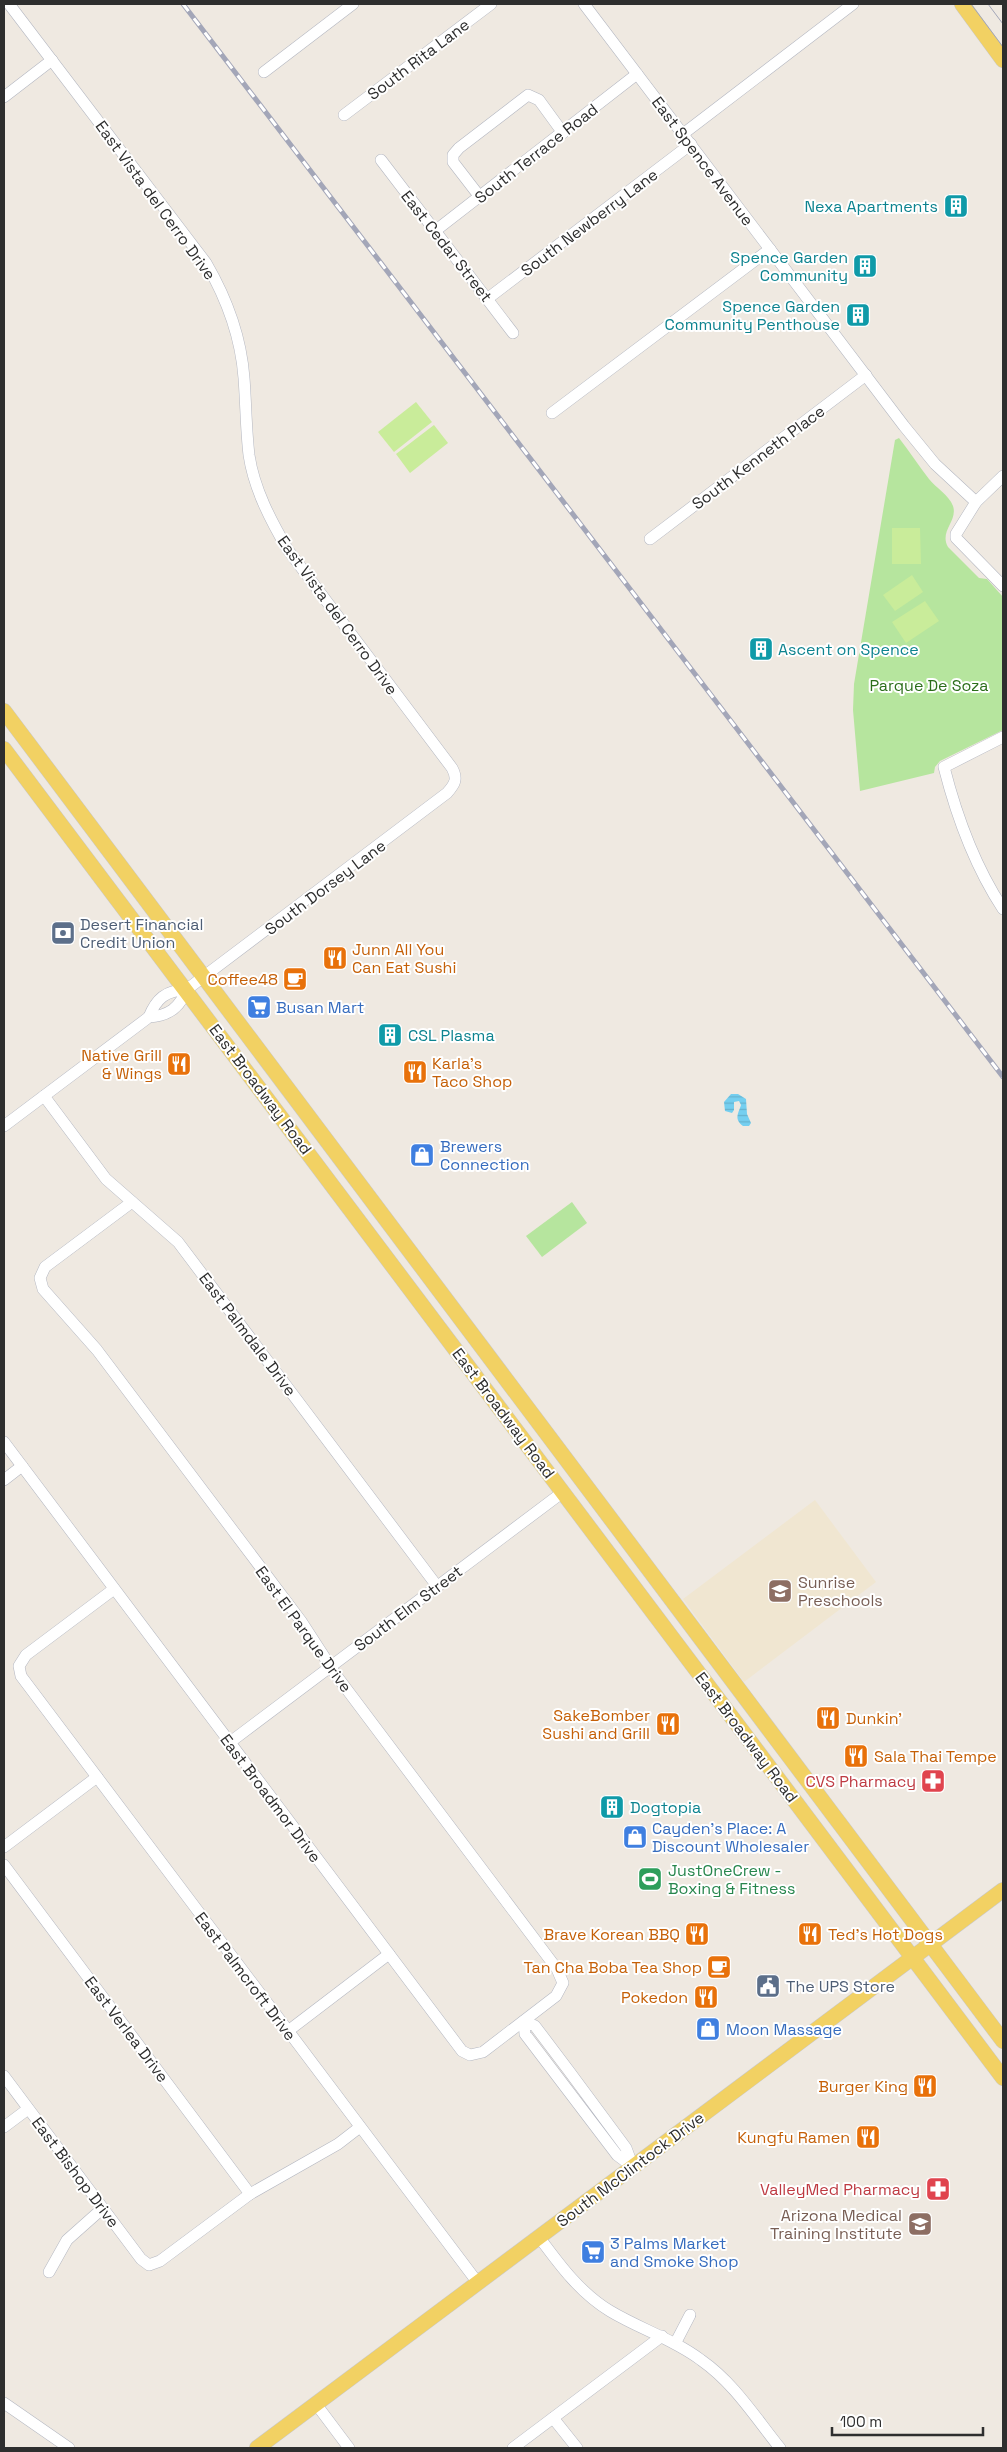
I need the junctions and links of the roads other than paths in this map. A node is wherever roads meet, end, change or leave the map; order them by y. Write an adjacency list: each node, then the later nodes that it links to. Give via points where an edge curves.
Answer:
1 (9, 4): 8 (street, East Vista del Cerro Drive)
2 (353, 4): 9 (street)
3 (491, 4): 12 (street, South Rita Lane)
4 (584, 4): 10 (street, East Spence Avenue)
5 (853, 4): 14 (street)
6 (962, 4): 7 (main road)
7 (1003, 60)
8 (45, 65): 11 (street); 32 (street, East Vista del Cerro Drive, via 206,263 227,301 240,348 249,454 258,488 275,527 288,550)
9 (264, 72)
10 (637, 74): 13 (street, South Terrace Road); 14 (street, East Spence Avenue)
11 (4, 97)
12 (344, 115)
13 (563, 133): 17 (street, South Terrace Road); 17 (street, via 534,96 528,94 453,155 453,162)
14 (683, 134): 15 (street, East Spence Avenue)
15 (690, 144): 19 (street, East Spence Avenue); 20 (street, South Newberry Lane)
16 (381, 160): 18 (street, East Cedar Street)
17 (480, 197): 18 (street, South Terrace Road)
18 (435, 231): 20 (street, East Cedar Street)
19 (770, 249): 22 (street, East Spence Avenue); 23 (street)
20 (488, 299): 21 (street, East Cedar Street)
21 (513, 333)
22 (866, 375): 25 (street, East Spence Avenue, via 919,446); 26 (street, South Kenneth Place)
23 (552, 413)
24 (1003, 476): 25 (street)
25 (976, 502): 27 (street, via 956,538)
26 (650, 540)
27 (1003, 586)
28 (4, 711): 31 (main road, East Broadway Road)
29 (1003, 736): 34 (street, via 944,767 960,825 982,874)
30 (4, 749): 33 (main road, East Broadway Road)
31 (47, 769): 33 (main road); 35 (main road, East Broadway Road)
32 (456, 776): 35 (street, South Dorsey Lane, via 454,785 432,805)
33 (29, 782): 36 (main road, East Broadway Road)
34 (1003, 909)
35 (204, 977): 36 (street, South Dorsey Lane); 41 (main road, East Broadway Road)
36 (186, 990): 37 (street, South Dorsey Lane, via 182,1003 164,1016); 37 (street, South Dorsey Lane, via 172,990 154,1003); 42 (main road, East Broadway Road)
37 (149, 1017): 38 (street, South Dorsey Lane)
38 (44, 1096): 39 (street, South Dorsey Lane); 40 (street, East Palmdale Drive, via 106,1179)
39 (4, 1126)
40 (132, 1202): 48 (street, East Palmdale Drive, via 178,1242); 50 (street, East El Parque Drive, via 49,1264 41,1272 43,1289 97,1350 305,1627)
41 (395, 1230): 42 (main road); 45 (main road, East Broadway Road)
42 (375, 1242): 47 (main road, East Broadway Road)
43 (4, 1442): 44 (street, East Broadmor Drive)
44 (22, 1466): 46 (street); 49 (street, East Broadmor Drive)
45 (581, 1478): 47 (main road); 51 (main road, East Broadway Road)
46 (4, 1480)
47 (563, 1492): 48 (street, South Elm Street); 52 (main road, East Broadway Road)
48 (437, 1586): 50 (street, South Elm Street)
49 (114, 1589): 53 (street, East Broadmor Drive); 54 (street, East Palmcroft Drive, via 26,1655 19,1666 24,1680)
50 (330, 1667): 53 (street, South Elm Street); 61 (street, East El Parque Drive, via 557,1969)
51 (752, 1705): 52 (main road); 58 (main road, East Broadway Road)
52 (734, 1719): 60 (main road, East Broadway Road)
53 (229, 1743): 59 (street, East Broadmor Drive)
54 (97, 1777): 55 (street); 63 (street, East Palmcroft Drive)
55 (4, 1847)
56 (4, 1865): 71 (street, East Verlea Drive)
57 (1003, 1890): 58 (main road, South McClintock Drive)
58 (932, 1944): 60 (main road, South McClintock Drive); 64 (main road, East Broadway Road)
59 (389, 1954): 62 (street, East Broadmor Drive, via 466,2054 479,2054); 63 (street)
60 (913, 1959): 66 (main road, East Broadway Road); 70 (main road, South McClintock Drive)
61 (563, 1983): 62 (street, East Broadmor Drive, via 556,1996)
62 (524, 2021): 70 (street, via 523,2028 531,2041 617,2155)
63 (288, 2031): 69 (street, East Palmcroft Drive)
64 (1003, 2041)
65 (4, 2076): 67 (street, East Bishop Drive)
66 (1003, 2078)
67 (28, 2109): 68 (street); 72 (street, East Bishop Drive)
68 (4, 2127)
69 (360, 2128): 71 (street); 75 (street, East Palmcroft Drive)
70 (633, 2167): 73 (main road, South McClintock Drive)
71 (250, 2194): 72 (street, East Bishop Drive, via 160,2262 149,2265)
72 (103, 2208): 74 (street, via 67,2240)
73 (538, 2237): 75 (main road, South McClintock Drive); 77 (street, via 577,2285 598,2303)
74 (49, 2272)
75 (478, 2283): 80 (main road, South McClintock Drive)
76 (690, 2315): 78 (street)
77 (662, 2336): 78 (street); 81 (street)
78 (676, 2342): 87 (street, via 729,2383)
79 (4, 2403): 82 (street)
80 (316, 2404): 83 (main road, South McClintock Drive); 84 (street)
81 (553, 2418): 85 (street); 86 (street)
82 (69, 2448)
83 (258, 2448)
84 (349, 2448)
85 (513, 2448)
86 (578, 2448)
87 (780, 2448)

